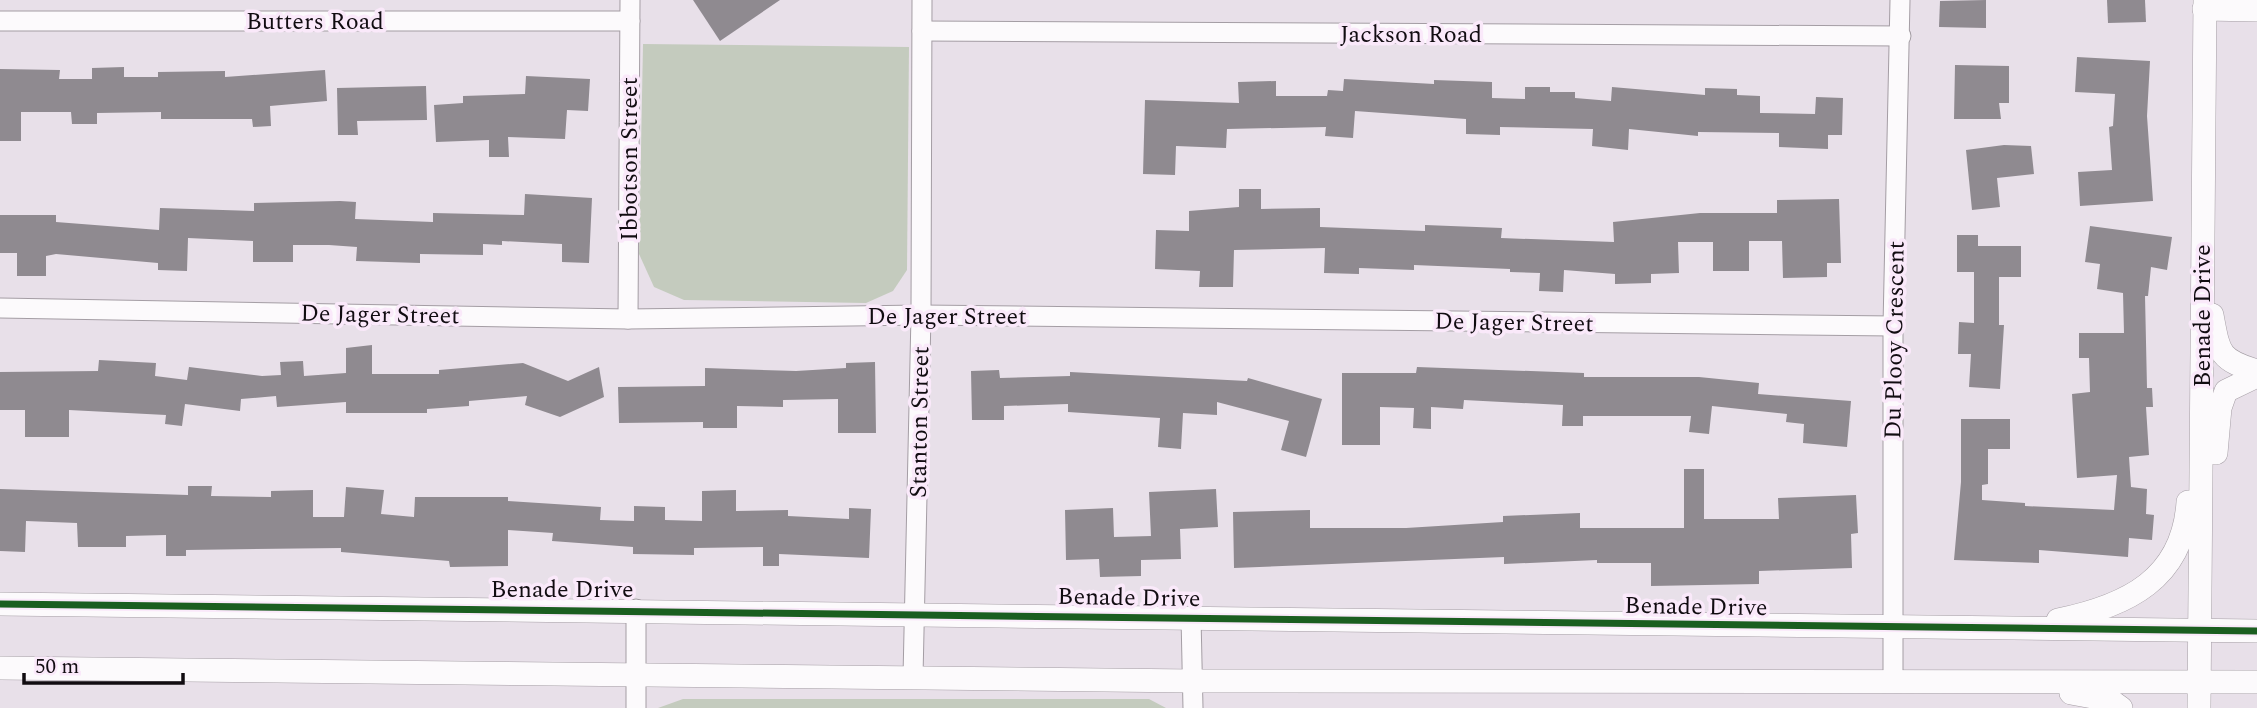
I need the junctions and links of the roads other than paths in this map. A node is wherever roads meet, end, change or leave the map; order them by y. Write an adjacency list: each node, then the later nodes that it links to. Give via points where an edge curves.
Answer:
1 (630, 0): 7 (street, Ibbotson Street)
2 (922, 0): 8 (street, Stanton Street)
3 (1900, 0): 9 (street, Du Plooy Crescent)
4 (2204, 5): 5 (street); 10 (street, Benade Drive)
5 (2257, 10)
6 (0, 21): 7 (street, Butters Road)
7 (630, 21): 13 (street, Ibbotson Street)
8 (922, 31): 9 (street, Jackson Road); 12 (street, Stanton Street)
9 (1901, 36): 14 (street, Du Plooy Crescent)
10 (2203, 267): 15 (street, via 2218,345 2230,363); 16 (street, Benade Drive)
11 (0, 308): 13 (street, De Jager Street)
12 (921, 315): 13 (street, De Jager Street); 14 (street, De Jager Street); 20 (street, Stanton Street)
13 (628, 318)
14 (1893, 326): 22 (street, Du Plooy Crescent)
15 (2257, 374): 17 (street, via 2226,391 2220,408 2210,523)
16 (2202, 411): 17 (street, Benade Drive); 23 (street, via 2185,529 2179,548 2158,576 2134,595 2089,614)
17 (2200, 577): 24 (street, Benade Drive)
18 (0, 604): 19 (street, Benade Drive)
19 (636, 609): 20 (street, Benade Drive); 27 (street)
20 (915, 613): 21 (street, Benade Drive); 28 (street, Stanton Street)
21 (1191, 617): 22 (street, Benade Drive); 31 (street)
22 (1892, 628): 23 (street, Benade Drive); 29 (street, Du Plooy Crescent)
23 (2011, 629): 24 (street, Benade Drive)
24 (2200, 631): 25 (street, Benade Drive); 33 (street, Benade Drive)
25 (2257, 631)
26 (0, 668): 27 (street)
27 (636, 674): 28 (street); 34 (street)
28 (913, 677): 31 (street)
29 (1893, 680): 30 (street); 31 (street)
30 (1992, 680): 33 (street); 36 (street, via 2110,700)
31 (1193, 681): 35 (street)
32 (2257, 682): 33 (street)
33 (2200, 683): 37 (street, Benade Drive)
34 (636, 708)
35 (1193, 708)
36 (2121, 708)
37 (2199, 708)

